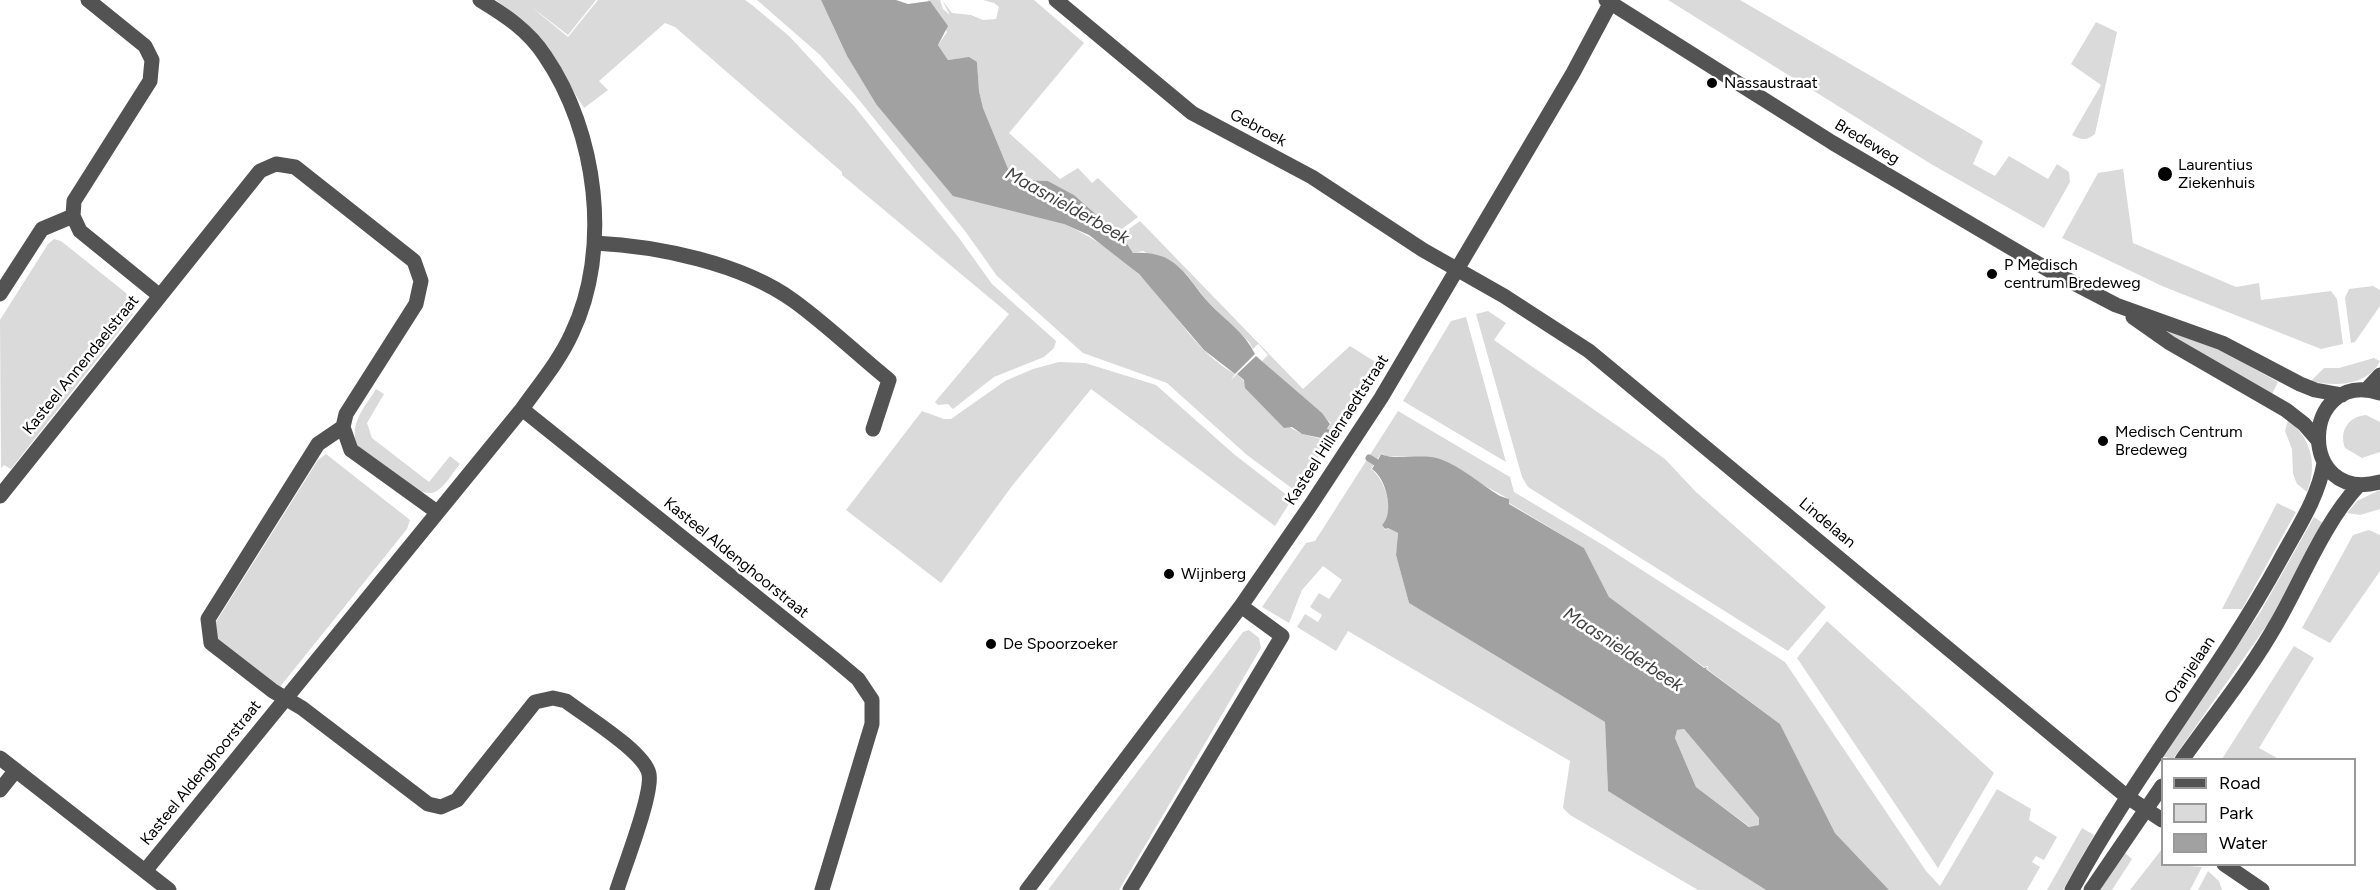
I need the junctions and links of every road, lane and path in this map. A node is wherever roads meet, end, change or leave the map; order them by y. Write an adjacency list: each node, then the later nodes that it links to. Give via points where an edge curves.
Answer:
1 (88, 0): 5 (street, via 145,46 152,60 150,81 74,201)
2 (480, 0): 6 (street, via 528,35 562,84 591,174)
3 (1056, 0): 7 (street, Gebroek, via 1192,112 1312,177)
4 (1610, 1): 7 (street, via 1574,73); 10 (street, Bredeweg, via 1833,144)
5 (73, 216): 8 (street, via 42,229); 9 (street, Kasteel Annendaelstraat, via 80,231)
6 (595, 243): 14 (street, via 585,295 572,333); 16 (street, via 637,245 706,262 757,280 793,300 889,380)
7 (1457, 270): 23 (street, Kasteel Hillenraedtstraat, via 1381,398); 30 (street, Lindelaan, via 1589,351)
8 (0, 294)
9 (160, 296): 15 (street, Kasteel Annendaelstraat, via 260,171 276,164 295,167 414,261 421,281 416,304 346,414); 21 (street, Kasteel Annendaelstraat)
10 (2116, 305): 13 (street, Bredeweg, via 2222,343 2314,390); 17 (street, Bredeweg, via 2170,343 2286,410)
11 (2380, 375): 12 (street)
12 (2373, 391): 13 (street)
13 (2342, 395): 17 (street, via 2323,413)
14 (522, 409): 22 (street, Kasteel Aldenghoorstraat); 38 (street, Kasteel Aldenghoorstraat, via 833,658 858,679 872,700 872,724)
15 (343, 427): 22 (street, via 351,450); 24 (street, Kasteel Aldenghoorstraat, via 318,444 207,619 211,643)
16 (873, 429)
17 (2317, 439): 18 (street)
18 (2324, 463): 20 (street, via 2345,481); 30 (street, Oranjelaan, via 2313,500 2255,605)
19 (2380, 482): 20 (street)
20 (2359, 485): 26 (street, via 2327,531 2276,626)
21 (3, 486)
22 (436, 512): 24 (street, Kasteel Aldenghoorstraat)
23 (1241, 606): 39 (street, Kasteel Hillenraedtstraat); 40 (street, via 1282,636)
24 (285, 698): 34 (street, Kasteel Aldenghoorstraat); 37 (street, via 428,804 441,807 457,800 535,702 553,698 566,701 641,758 650,773 648,792)
25 (0, 758): 27 (street)
26 (2183, 758)
27 (16, 771): 29 (street); 34 (street)
28 (2161, 789): 31 (street)
29 (0, 790)
30 (2126, 796): 31 (street, Lindelaan); 41 (street, Oranjelaan)
31 (2146, 809): 32 (street, Lindelaan); 42 (street)
32 (2161, 819)
33 (2226, 866): 35 (street)
34 (145, 871): 36 (street)
35 (2245, 886): 43 (street)
36 (169, 890)
37 (617, 890)
38 (822, 890)
39 (1027, 890)
40 (1130, 890)
41 (2072, 890)
42 (2091, 890)
43 (2262, 890)

